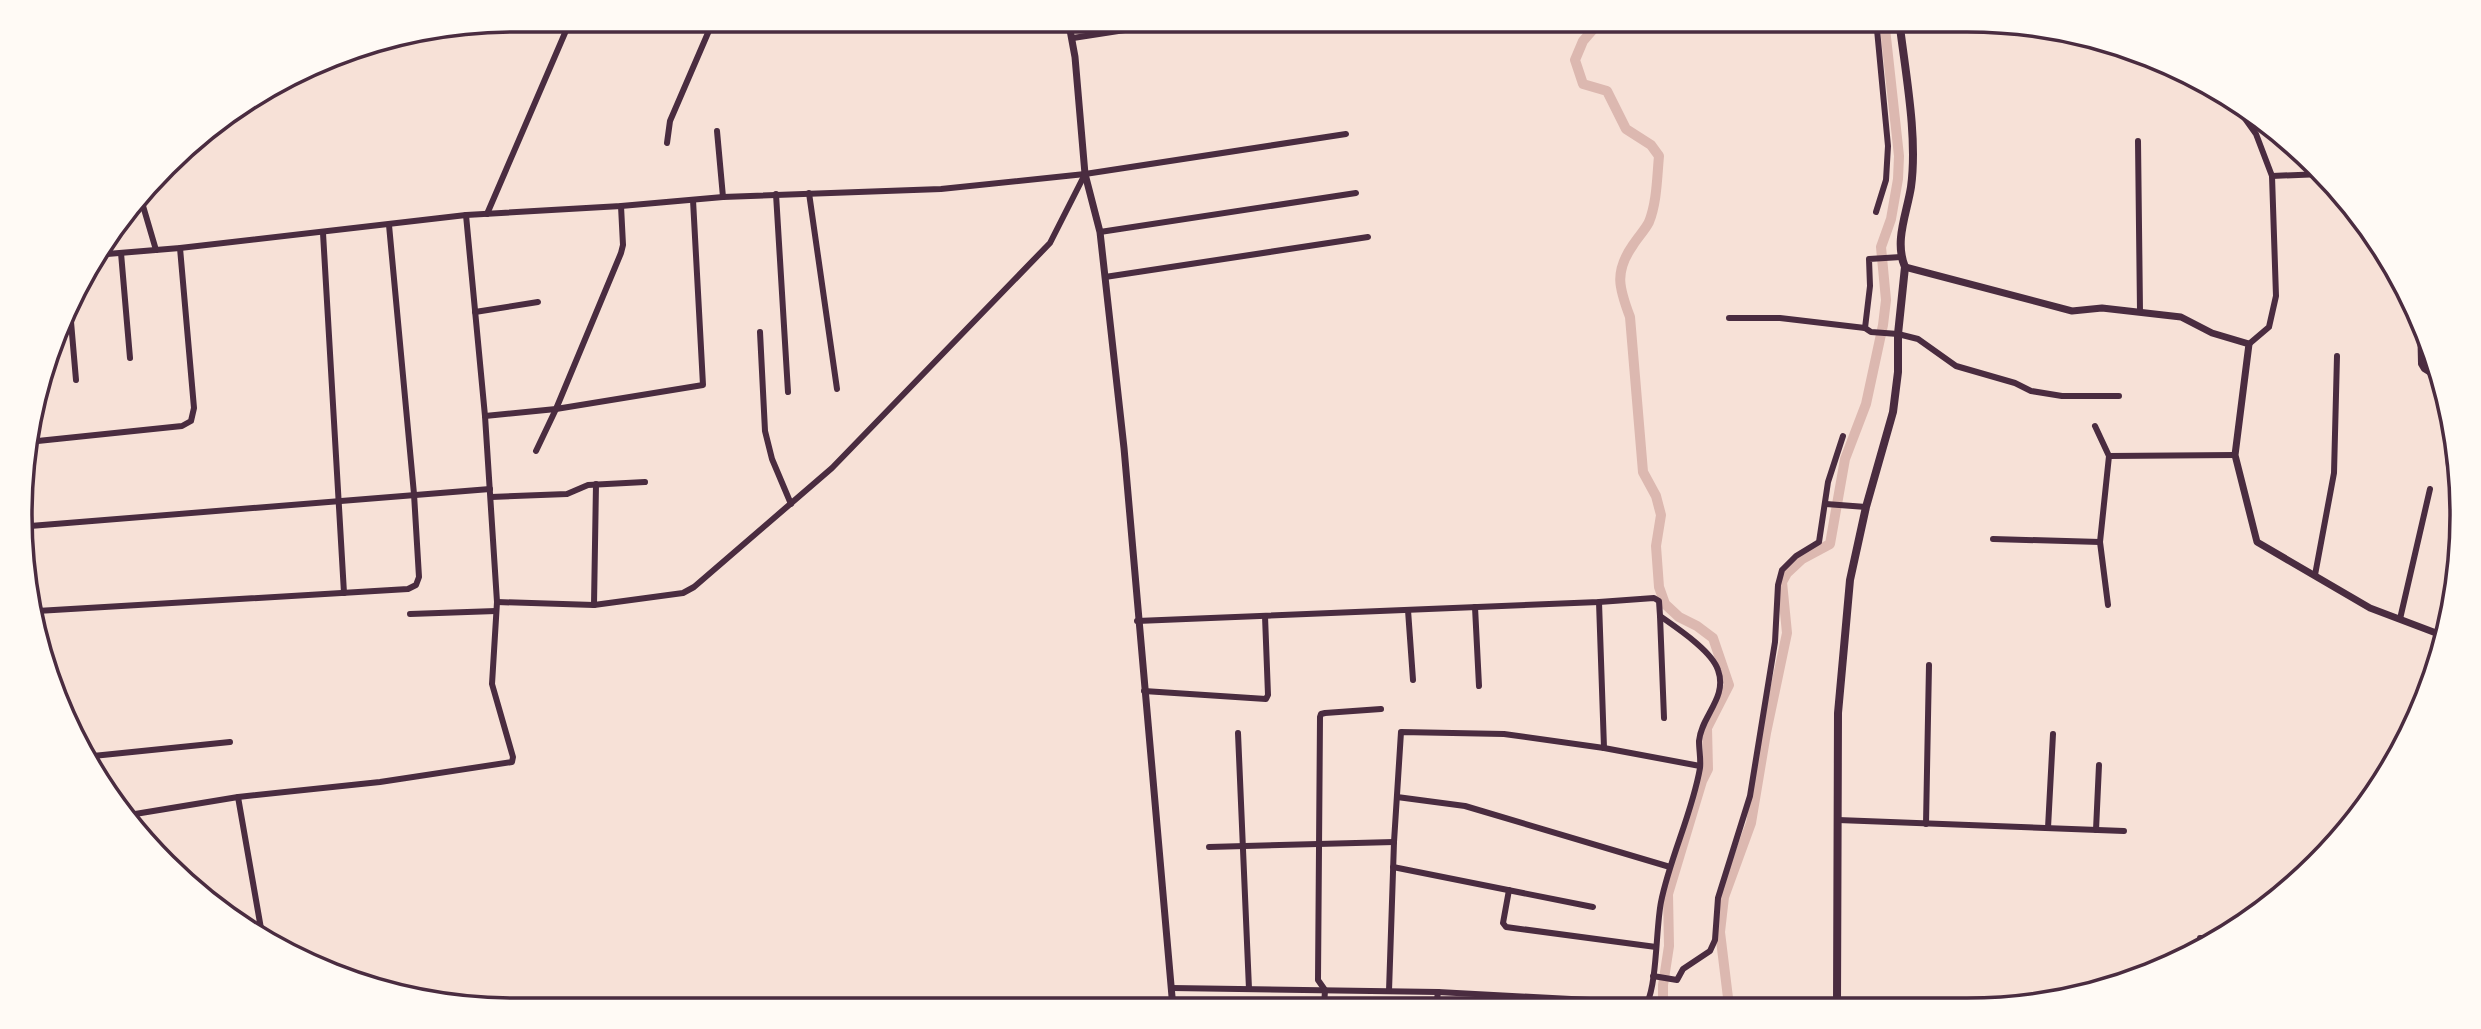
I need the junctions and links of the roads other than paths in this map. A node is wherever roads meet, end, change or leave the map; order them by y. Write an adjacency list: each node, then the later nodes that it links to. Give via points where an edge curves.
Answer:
1 (565, 32): 24 (street)
2 (708, 32): 12 (street, via 670,121)
3 (1071, 32): 7 (street)
4 (1107, 32): 7 (street)
5 (1878, 32): 23 (street, via 1888,146 1886,180)
6 (1900, 32): 34 (main road, via 1913,158)
7 (1073, 38): 13 (street)
8 (2247, 121): 15 (street)
9 (717, 131): 19 (street)
10 (1346, 134): 13 (street)
11 (2138, 141): 38 (street)
12 (667, 143)
13 (1085, 174): 16 (street, via 941,188); 27 (street); 69 (street, via 1050,243 832,468)
14 (2309, 175): 15 (street)
15 (2272, 176): 45 (street, via 2276,296 2269,327)
16 (809, 193): 18 (street); 51 (street)
17 (1356, 193): 27 (street)
18 (776, 194): 19 (street); 52 (street)
19 (723, 197): 20 (street)
20 (693, 200): 22 (street); 54 (street, via 703,385)
21 (143, 206): 31 (street)
22 (621, 206): 24 (street); 54 (street, via 621,253)
23 (1876, 212)
24 (487, 214): 25 (street)
25 (466, 215): 26 (street); 39 (street)
26 (389, 225): 28 (street); 66 (street)
27 (1100, 232): 36 (street)
28 (323, 233): 30 (street); 68 (street)
29 (1368, 237): 36 (street)
30 (180, 248): 31 (street); 58 (street, via 194,408 191,421 182,426)
31 (156, 250): 32 (street)
32 (121, 253): 33 (street); 48 (street)
33 (108, 254)
34 (1897, 257): 35 (main road); 42 (street, via 1869,259)
35 (1905, 267): 38 (street, via 2072,311); 44 (main road)
36 (1105, 277): 89 (street)
37 (538, 302): 39 (street)
38 (2140, 311): 45 (street, via 2181,317 2211,333)
39 (475, 312): 55 (street)
40 (1728, 318): 42 (street, via 1780,318)
41 (71, 323): 50 (street)
42 (1868, 330): 44 (street)
43 (760, 332): 69 (street, via 765,431)
44 (1894, 334): 53 (street, via 1918,339 1956,366 2031,391); 71 (main road, via 1898,373 1893,412)
45 (2249, 344): 60 (street)
46 (2421, 350): 49 (street, via 2421,364)
47 (2337, 356): 75 (street, via 2334,473)
48 (130, 358)
49 (2428, 371)
50 (76, 380)
51 (837, 389)
52 (788, 392)
53 (2119, 397)
54 (556, 409): 55 (street); 59 (street)
55 (485, 416): 64 (street)
56 (2095, 426): 61 (street)
57 (1843, 436): 70 (street)
58 (38, 441)
59 (536, 451)
60 (2235, 455): 61 (street); 75 (street, via 2257,542)
61 (2109, 456): 74 (street)
62 (645, 482): 63 (street)
63 (596, 484): 67 (street, via 566,494); 80 (street)
64 (490, 489): 66 (street); 67 (street)
65 (2430, 489): 88 (street)
66 (414, 494): 68 (street); 76 (street, via 416,585)
67 (491, 497): 78 (street)
68 (337, 502): 72 (street); 76 (street)
69 (791, 504): 80 (street, via 684,593)
70 (1825, 504): 71 (street); 122 (street, via 1819,542 1782,570 1750,796 1718,898 1715,940 1710,951 1683,969 1677,980)
71 (1866, 507): 107 (main road, via 1850,580 1838,713)
72 (32, 526)
73 (1993, 540): 74 (street)
74 (2100, 542): 79 (street)
75 (2315, 575): 88 (street, via 2370,608)
76 (344, 593): 83 (street)
77 (1599, 602): 81 (street); 87 (street, via 1658,598); 100 (street)
78 (497, 603): 80 (street); 84 (street)
79 (2108, 604)
80 (594, 605)
81 (1475, 607): 82 (street); 93 (street)
82 (1408, 610): 86 (street); 92 (street)
83 (41, 611)
84 (496, 611): 85 (street); 104 (street, via 492,684 512,762)
85 (410, 614)
86 (1265, 616): 89 (street); 94 (street, via 1266,699)
87 (1660, 616): 96 (street); 103 (street, via 1699,646 1718,670 1720,689 1699,741)
88 (2400, 619): 90 (street)
89 (1137, 621): 94 (street)
90 (2435, 632)
91 (1928, 665): 108 (street)
92 (1413, 680)
93 (1479, 686)
94 (1144, 691): 123 (street)
95 (1381, 709): 113 (street, via 1321,714)
96 (1664, 718)
97 (1238, 733): 115 (street)
98 (2053, 734): 109 (street)
99 (230, 743): 101 (street)
100 (1604, 748): 103 (street); 105 (street, via 1504,734 1401,732)
101 (96, 756)
102 (2099, 765): 110 (street)
103 (1700, 766): 117 (street)
104 (238, 797): 106 (street); 120 (street)
105 (1397, 797): 112 (street); 117 (street, via 1465,806)
106 (134, 813)
107 (1839, 820): 108 (street); 134 (main road)
108 (1926, 824): 109 (street)
109 (2048, 828): 110 (street)
110 (2096, 830): 111 (street)
111 (2124, 831)
112 (1394, 842): 113 (street); 116 (street)
113 (1320, 845): 115 (street); 125 (street, via 1318,980)
114 (1209, 847): 115 (street)
115 (1243, 847): 124 (street)
116 (1393, 867): 118 (street); 126 (street)
117 (1671, 867): 121 (street)
118 (1509, 890): 119 (street); 121 (street, via 1506,927)
119 (1593, 908)
120 (259, 924)
121 (1656, 947): 122 (street)
122 (1653, 976): 133 (street)
123 (1172, 988): 124 (street); 129 (street)
124 (1249, 989): 125 (street)
125 (1325, 990): 126 (street); 130 (street)
126 (1390, 991): 127 (street)
127 (1438, 992): 128 (street); 131 (street)
128 (1545, 997): 132 (street)
129 (1172, 998)
130 (1325, 998)
131 (1437, 998)
132 (1562, 998)
133 (1648, 998)
134 (1837, 998)

